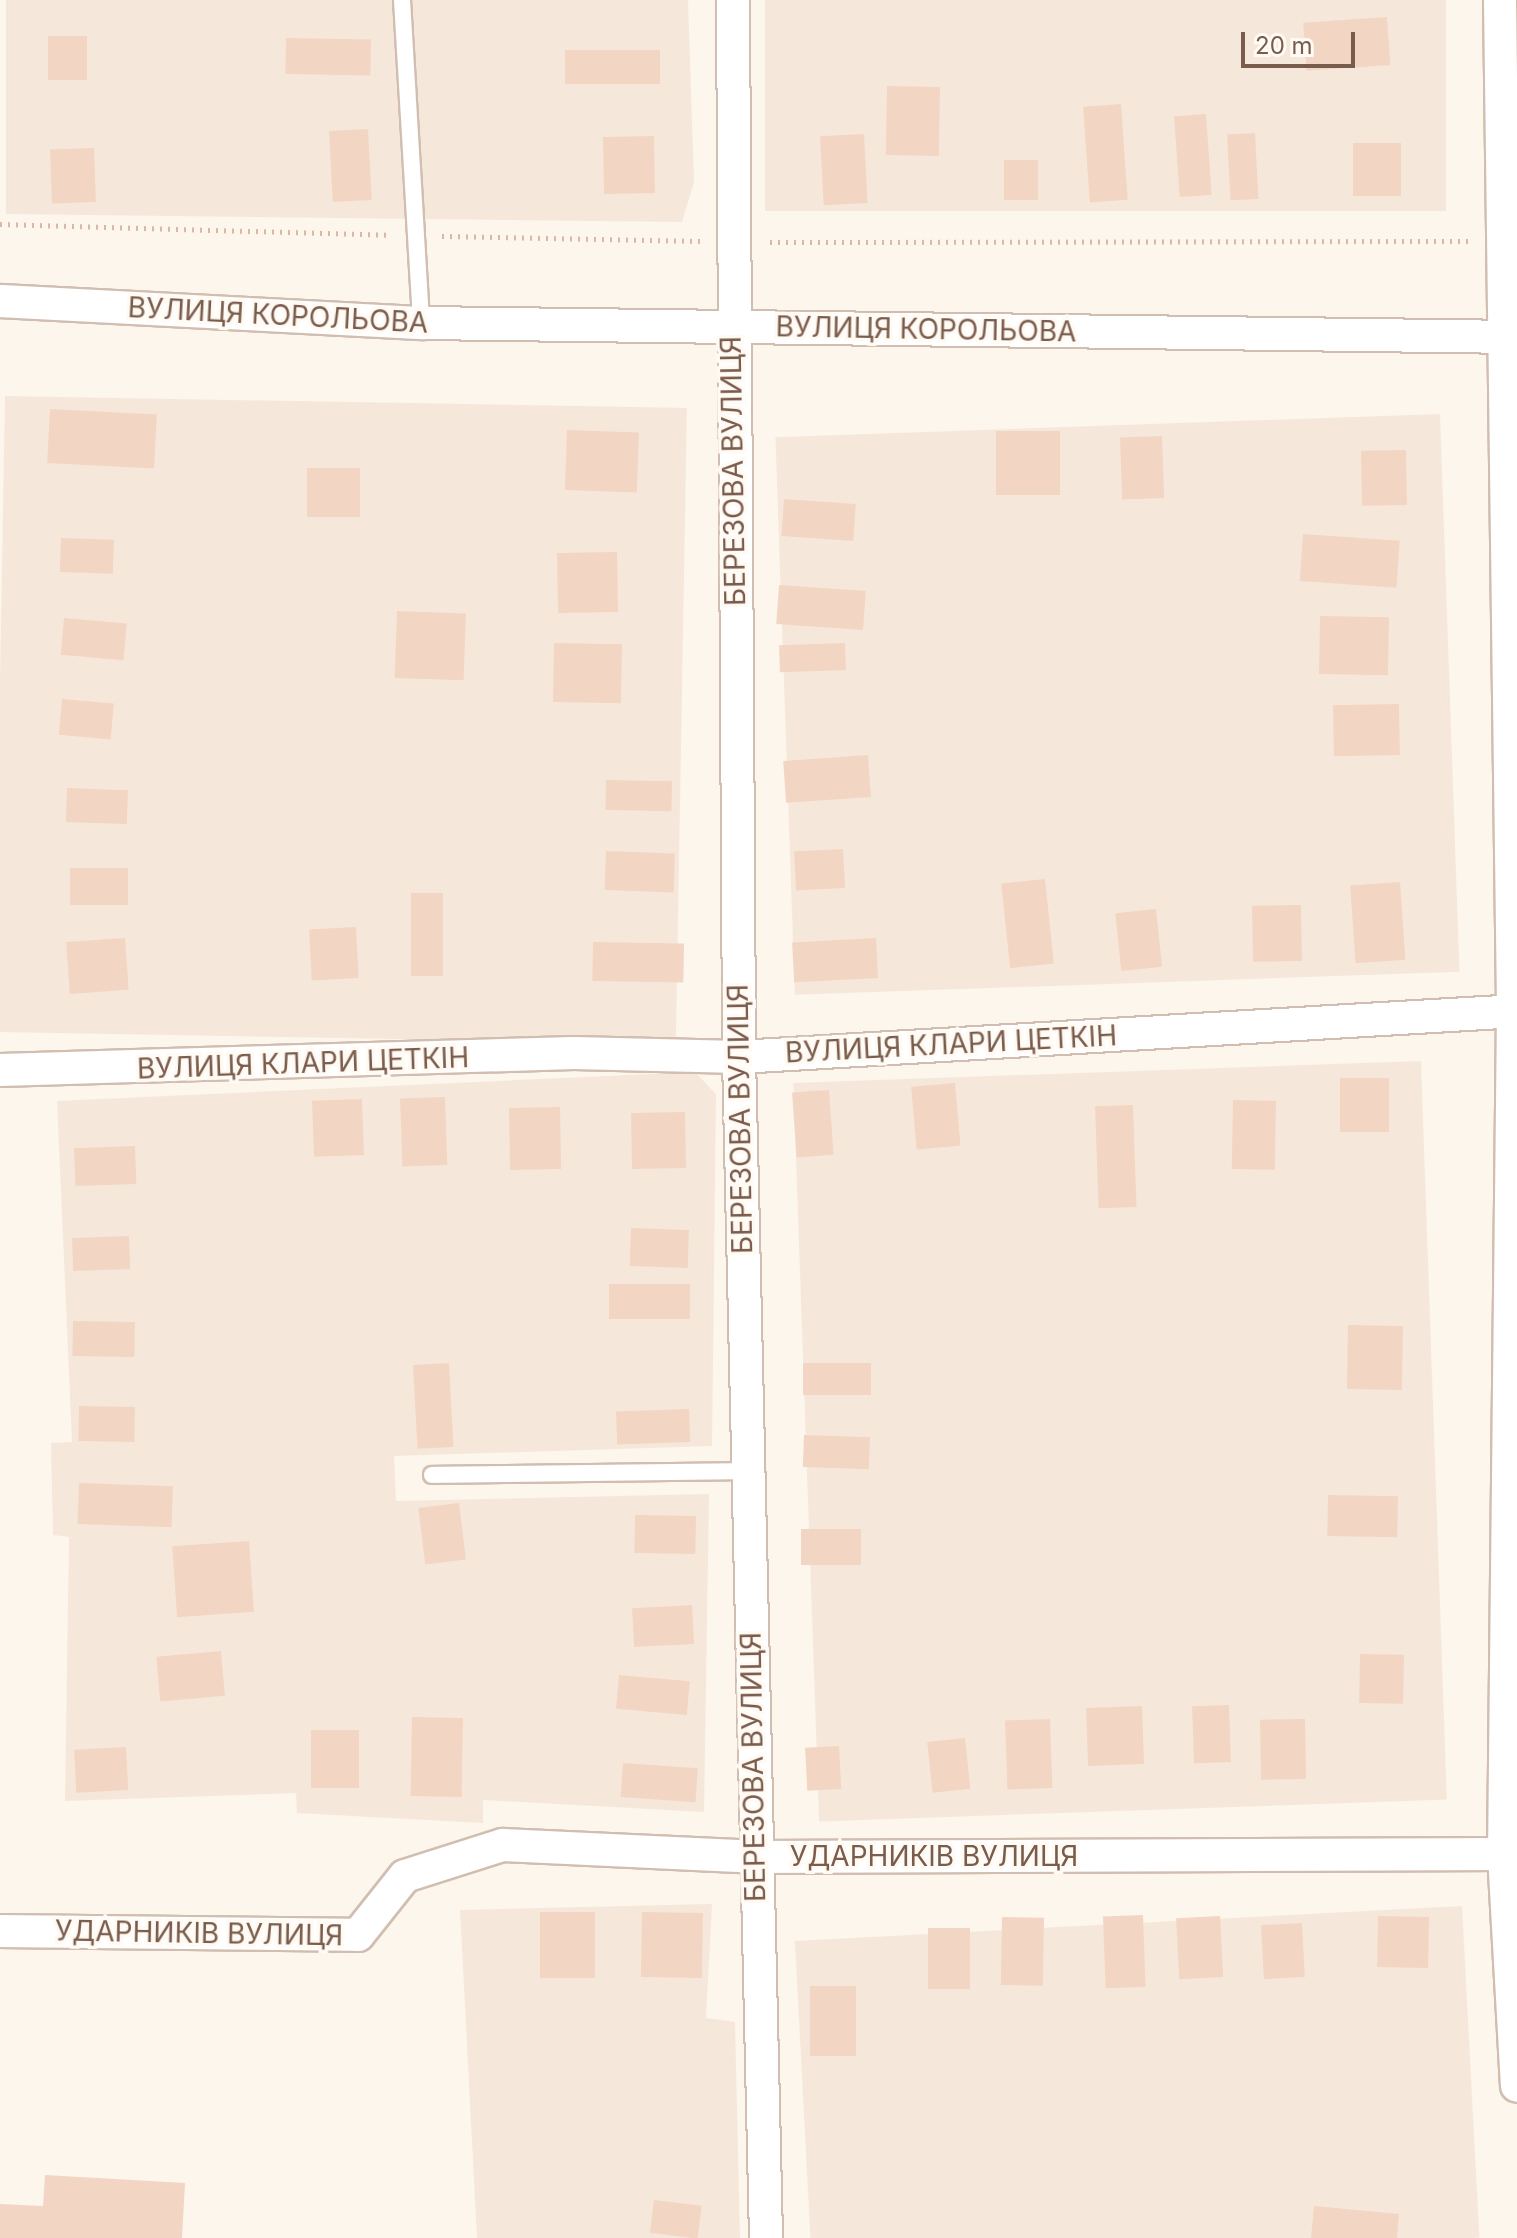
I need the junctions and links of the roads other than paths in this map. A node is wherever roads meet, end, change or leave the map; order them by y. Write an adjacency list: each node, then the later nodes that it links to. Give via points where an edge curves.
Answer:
1 (402, 0): 5 (lane)
2 (733, 0): 6 (street, БЕРЕЗОВА ВУЛИЦЯ)
3 (1500, 0): 7 (street)
4 (0, 301): 5 (street, ВУЛИЦЯ КОРОЛЬОВА)
5 (421, 323): 6 (street, ВУЛИЦЯ КОРОЛЬОВА)
6 (731, 327): 7 (street, ВУЛИЦЯ КОРОЛЬОВА); 9 (street, БЕРЕЗОВА ВУЛИЦЯ)
7 (1513, 337): 8 (street)
8 (1515, 1011): 9 (street, ВУЛИЦЯ КЛАРИ ЦЕТКІН); 13 (street)
9 (739, 1057): 10 (street, ВУЛИЦЯ КЛАРИ ЦЕТКІН, via 574,1053); 11 (street, БЕРЕЗОВА ВУЛИЦЯ)
10 (0, 1070)
11 (746, 1471): 12 (lane); 14 (street, БЕРЕЗОВА ВУЛИЦЯ)
12 (432, 1475)
13 (1510, 1854): 14 (street, УДАРНИКІВ ВУЛИЦЯ); 16 (street)
14 (754, 1857): 15 (street, УДАРНИКІВ ВУЛИЦЯ, via 503,1845 405,1876 358,1935); 17 (street, БЕРЕЗОВА ВУЛИЦЯ)
15 (0, 1931)
16 (1517, 2086)
17 (766, 2238)

